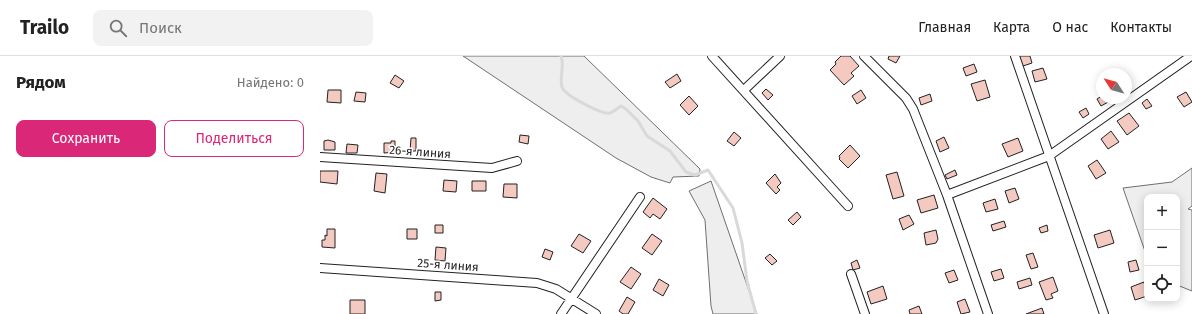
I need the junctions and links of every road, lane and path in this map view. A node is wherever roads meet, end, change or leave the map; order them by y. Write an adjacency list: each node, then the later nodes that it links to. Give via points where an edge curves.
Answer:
1 (712, 56): 6 (street)
2 (780, 56): 6 (street)
3 (864, 56): 10 (street, via 906,98 913,109)
4 (1015, 56): 7 (street)
5 (1191, 56): 7 (street)
6 (744, 90): 12 (street)
7 (1049, 156): 10 (street); 20 (street)
8 (320, 157): 9 (street, 26-я линия, via 492,168)
9 (518, 161)
10 (947, 195): 19 (street)
11 (640, 197): 15 (street)
12 (848, 206)
13 (320, 268): 15 (street, 25-я линия, via 537,282 556,288)
14 (851, 274): 18 (street)
15 (571, 298): 16 (street); 17 (street, 25-я линия)
16 (561, 314)
17 (596, 314)
18 (865, 314)
19 (988, 314)
20 (1104, 314)

